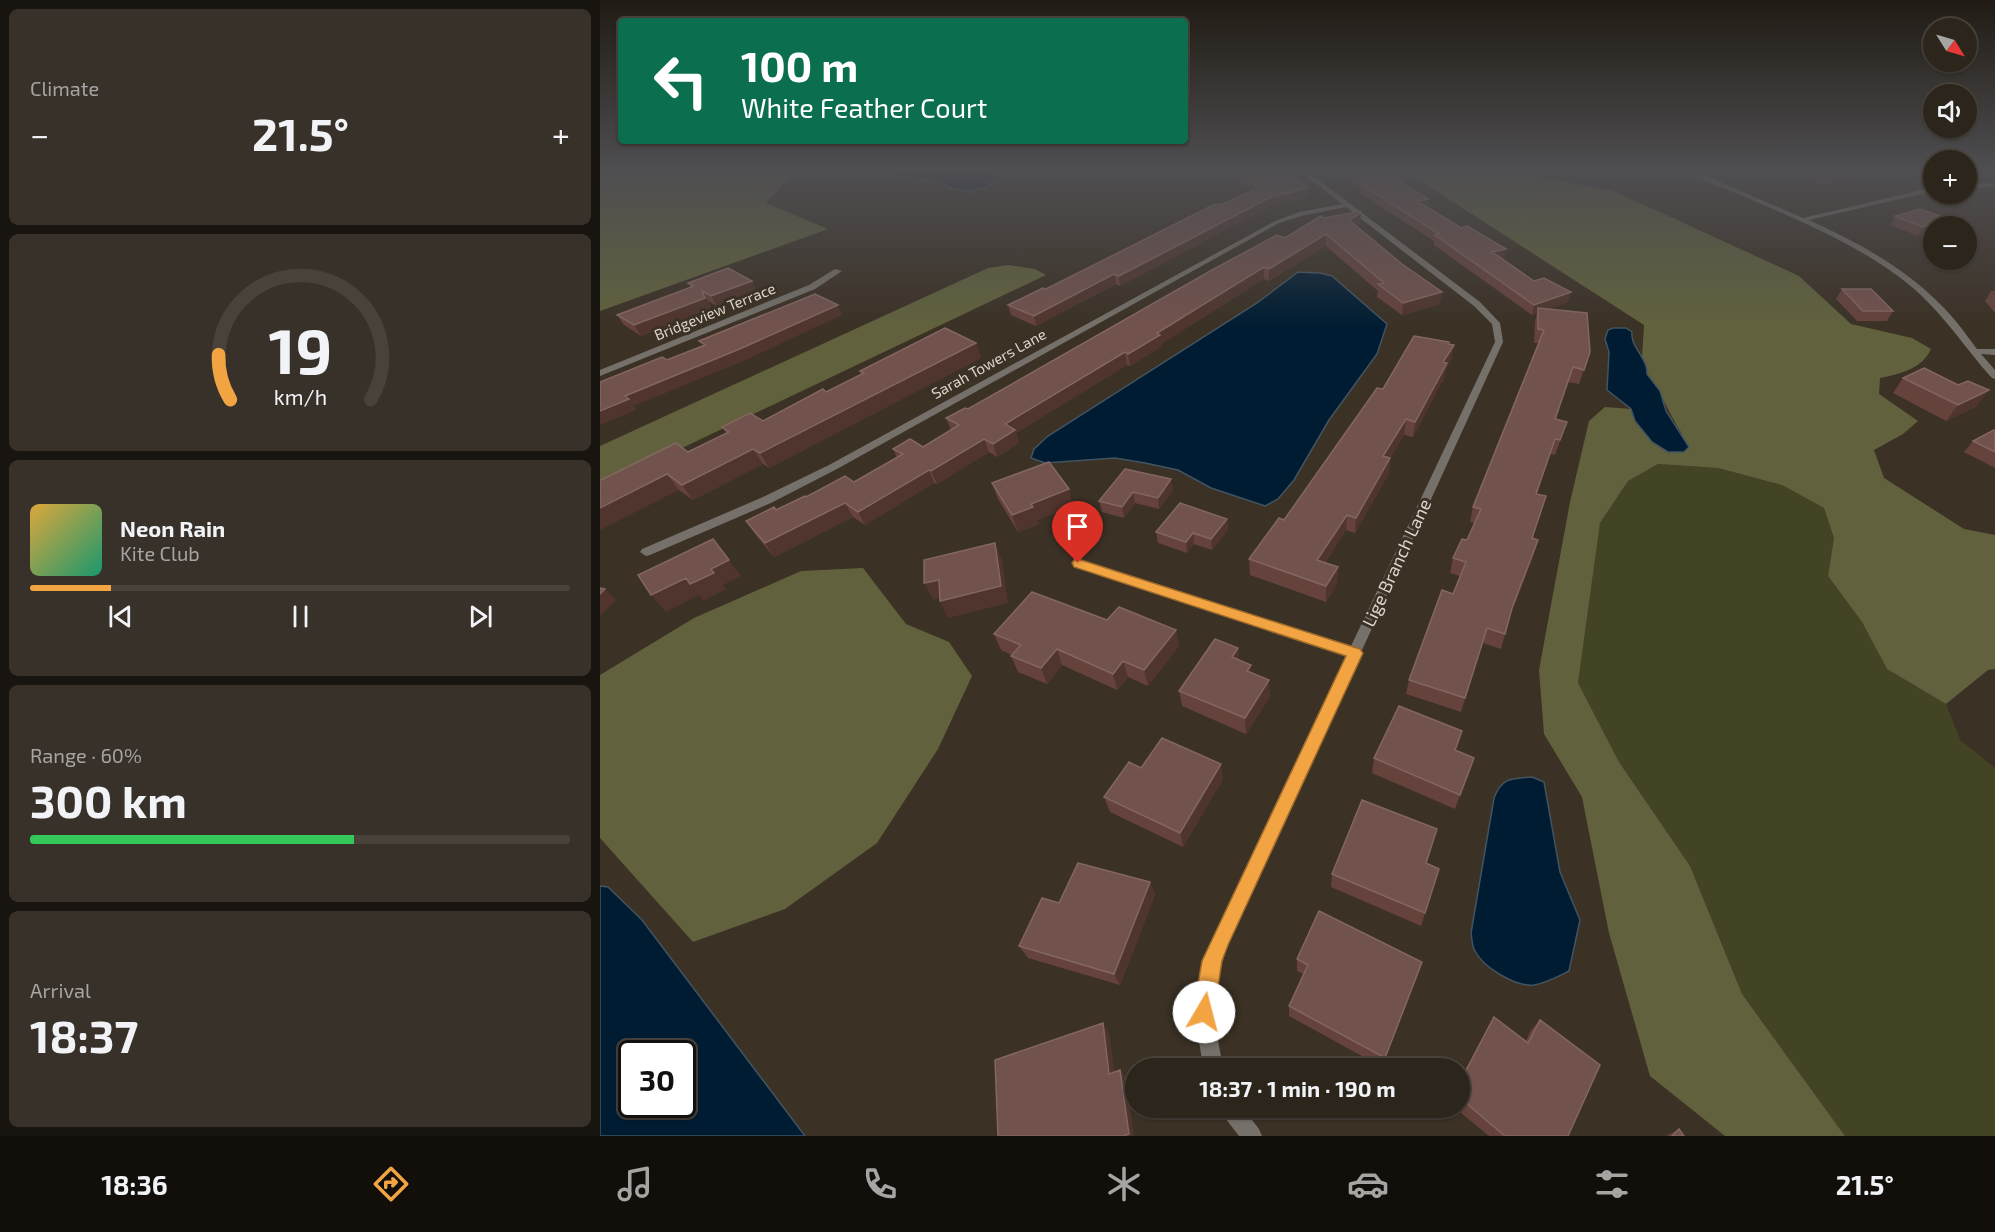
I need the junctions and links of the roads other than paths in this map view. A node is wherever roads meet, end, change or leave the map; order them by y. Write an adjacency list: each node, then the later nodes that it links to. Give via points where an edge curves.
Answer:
1 (1277, 222): 9 (street, Sarah Towers Lane, via 824,472)
2 (1370, 222): 11 (street, Lige Branch Lane, via 1477,304 1496,323 1499,332 1497,351)
3 (1805, 222): 5 (street, via 1877,258 1914,285 1947,316)
4 (838, 271): 7 (street, Bridgeview Terrace, via 812,287)
5 (1974, 351): 6 (street); 8 (street)
6 (1995, 352)
7 (600, 373)
8 (1995, 376)
9 (646, 552)
10 (1078, 563): 11 (street)
11 (1355, 653): 12 (street, Lige Branch Lane, via 1212,961 1204,1012)
12 (1211, 1058)
13 (1238, 1118): 14 (street)
14 (1252, 1136)

